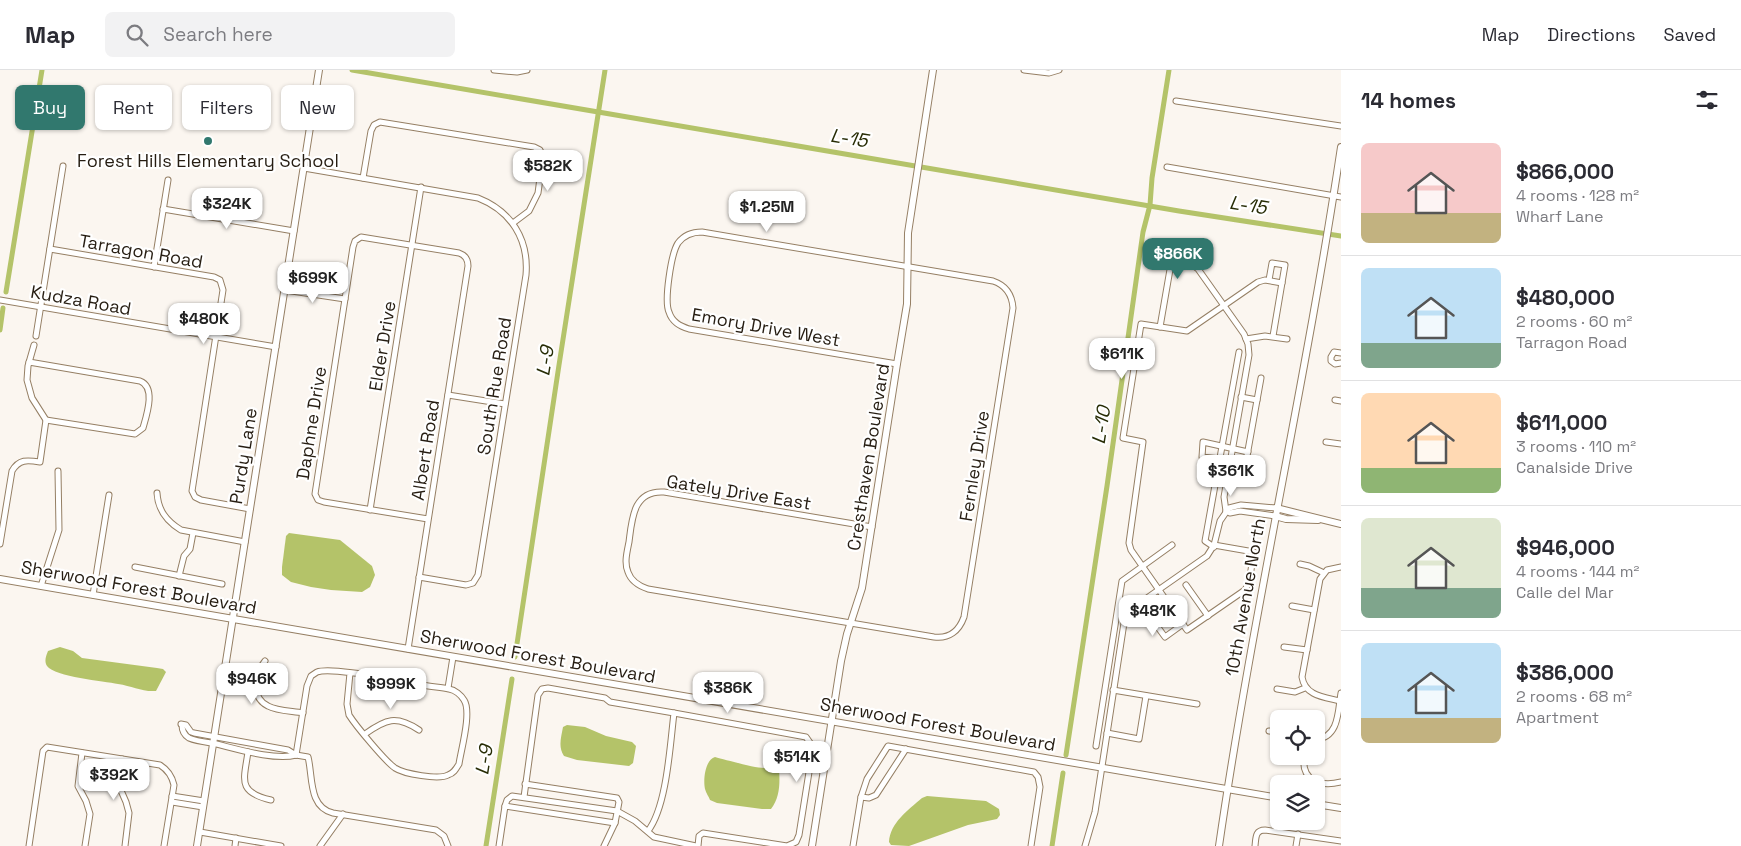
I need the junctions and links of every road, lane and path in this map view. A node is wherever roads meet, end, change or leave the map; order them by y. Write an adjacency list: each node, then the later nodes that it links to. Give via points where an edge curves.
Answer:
1 (319, 70): 12 (street, Purdy Lane)
2 (494, 70): 3 (street)
3 (527, 70)
4 (933, 70): 22 (street, Cresthaven Boulevard, via 908,233)
5 (1024, 70): 6 (street, via 1049,73)
6 (1059, 70)
7 (1176, 100): 8 (street)
8 (1341, 126)
9 (1341, 147): 16 (street, 10th Avenue North)
10 (63, 166): 21 (street)
11 (1167, 167): 16 (street)
12 (304, 168): 13 (street); 19 (street, Purdy Lane)
13 (364, 178): 15 (street); 18 (street, via 371,131 374,125 383,122 534,147 540,150 544,160 536,200 529,211)
14 (168, 180): 17 (street)
15 (421, 187): 18 (street, via 478,198 496,206); 20 (street, Elder Drive)
16 (1337, 196): 62 (street, 10th Avenue North, via 1328,226)
17 (164, 209): 19 (street); 23 (street)
18 (513, 223): 49 (street, South Rue Road, via 524,246 526,268)
19 (294, 232): 26 (street, Purdy Lane)
20 (412, 245): 28 (street, Daphne Drive, via 365,237 356,241); 46 (street, Albert Road, via 459,253 465,256 468,266); 64 (street, Elder Drive)
21 (50, 249): 23 (street, Tarragon Road); 31 (street)
22 (907, 266): 27 (street, Emory Drive West, via 993,281); 44 (street, Cresthaven Boulevard, via 907,304); 44 (street, Emory Drive West, via 699,232 686,236 677,246 667,300 672,319 683,327)
23 (154, 267): 34 (street, Tarragon Road, via 220,280 223,290)
24 (1269, 280): 25 (street); 25 (street, via 1272,263 1285,265); 30 (street, via 1258,282)
25 (1282, 282): 35 (street)
26 (285, 290): 28 (street); 39 (street, Purdy Lane)
27 (1007, 290): 94 (street, Fernley Drive, via 1012,311 960,627 956,632 934,638)
28 (345, 299): 64 (street, Daphne Drive, via 315,494 324,502)
29 (0, 300): 31 (street, Kudza Road)
30 (1224, 306): 32 (street, via 1188,331); 32 (street, via 1196,266 1172,258); 36 (street)
31 (41, 307): 33 (street); 34 (street, Kudza Road)
32 (1160, 327): 77 (street, via 1141,324 1123,438 1144,442 1128,540)
33 (36, 336)
34 (216, 336): 39 (street, Kudza Road); 63 (street, Tarragon Road, via 192,491 201,500)
35 (1272, 336): 36 (street); 37 (street)
36 (1246, 339): 47 (street, via 1248,355)
37 (1287, 339)
38 (34, 345): 42 (street)
39 (276, 347): 63 (street, Purdy Lane)
40 (1239, 352): 53 (street)
41 (1341, 353): 43 (street, via 1334,352 1331,359 1335,364)
42 (29, 362): 50 (street, via 29,391); 50 (street, via 140,381 146,384 150,394 144,425 141,431 132,434)
43 (1341, 363)
44 (897, 364): 70 (street, Cresthaven Boulevard)
45 (1261, 378): 48 (street)
46 (448, 396): 49 (street); 67 (street, Albert Road)
47 (1241, 397): 48 (street); 54 (street)
48 (1257, 400): 55 (street)
49 (505, 404): 82 (street, South Rue Road, via 478,578 466,585)
50 (46, 420): 73 (street, via 40,462 22,461 12,471)
51 (1326, 442): 52 (street)
52 (1341, 444)
53 (1222, 447): 54 (street); 56 (street); 56 (street, via 1203,442 1202,457)
54 (1232, 448): 55 (street); 65 (street, via 1224,497)
55 (1248, 452): 58 (street)
56 (1220, 459): 75 (street, via 1205,540)
57 (58, 471): 86 (street, via 59,530)
58 (1244, 478)
59 (157, 493): 71 (street, via 167,520 181,530)
60 (109, 495): 88 (street)
61 (1246, 508): 62 (street); 65 (street, via 1232,507); 66 (street)
62 (1276, 508): 66 (street, 10th Avenue North); 68 (street)
63 (250, 509): 72 (street, Purdy Lane)
64 (370, 510): 67 (street, Daphne Drive)
65 (1226, 512): 75 (street, via 1220,521)
66 (1275, 516): 68 (street, via 1308,521); 129 (street, 10th Avenue North)
67 (428, 519): 82 (street, Albert Road)
68 (1324, 519): 69 (street)
69 (1341, 524)
70 (872, 527): 94 (street, Cresthaven Boulevard, via 862,588); 94 (street, Gately Drive East, via 661,492 648,495 638,503 633,515 626,568 633,581 642,587)
71 (193, 533): 72 (street); 81 (street)
72 (245, 542): 93 (street, Purdy Lane)
73 (0, 544)
74 (1172, 546): 77 (street)
75 (1214, 546): 87 (street, via 1207,556); 92 (street, via 1254,552 1247,588)
76 (1300, 564): 80 (street)
77 (1142, 566): 87 (street); 119 (street, via 1122,581)
78 (135, 567): 81 (street)
79 (1341, 567): 80 (street)
80 (1324, 573): 90 (street)
81 (179, 576): 84 (street)
82 (419, 577): 97 (street, Albert Road)
83 (0, 579): 86 (street, Sherwood Forest Boulevard)
84 (222, 584)
85 (1186, 585): 92 (street)
86 (41, 586): 88 (street, Sherwood Forest Boulevard)
87 (1159, 590): 91 (street); 105 (street, via 1126,617)
88 (93, 595): 93 (street, Sherwood Forest Boulevard)
89 (1292, 606): 90 (street)
90 (1314, 610): 98 (street)
91 (1175, 613): 95 (street); 95 (street, via 1157,626 1165,637)
92 (1208, 616): 95 (street, via 1187,630)
93 (233, 619): 97 (street, Sherwood Forest Boulevard); 118 (street, Purdy Lane)
94 (851, 623): 112 (street, Cresthaven Boulevard)
95 (1183, 624)
96 (1284, 647): 98 (street)
97 (408, 649): 99 (street, Sherwood Forest Boulevard)
98 (1307, 650): 103 (street, via 1302,677)
99 (453, 657): 102 (street); 112 (street, Sherwood Forest Boulevard)
100 (265, 661): 110 (street, via 256,680 260,699 270,707)
101 (350, 673): 102 (street); 110 (street, via 327,670 314,674 307,686); 116 (street, via 347,711)
102 (448, 688): 116 (street, via 463,698 467,712 459,764 450,774 438,777 399,770)
103 (1306, 688): 104 (street, via 1295,692); 108 (street, via 1314,694)
104 (1277, 689)
105 (1114, 690): 107 (street); 115 (street)
106 (1341, 693): 108 (street)
107 (1146, 696): 109 (street); 115 (street, via 1139,739)
108 (1340, 701): 117 (street, via 1334,730)
109 (1197, 704)
110 (302, 713): 123 (street)
111 (674, 713): 128 (street, via 610,702 606,698 542,689 538,695); 143 (street, via 665,784 654,823); 148 (street, via 806,737 811,741 813,747 800,835 796,842 787,846)
112 (831, 721): 126 (street, Sherwood Forest Boulevard); 161 (street, Cresthaven Boulevard)
113 (182, 724): 118 (street, via 182,730 189,738)
114 (419, 730): 116 (street, via 391,720 381,722)
115 (1107, 733): 126 (street)
116 (365, 734)
117 (1325, 737)
118 (213, 740): 121 (street); 123 (street, via 288,750); 136 (street, Purdy Lane)
119 (1096, 746)
120 (906, 749): 131 (street, via 876,796); 131 (street, via 888,746 867,779); 163 (street, via 1034,772 1040,787)
121 (248, 752): 123 (street, via 287,757); 134 (street, via 246,787 256,796)
122 (82, 753): 124 (street); 149 (street, via 44,748); 150 (street, via 78,786 90,814)
123 (296, 755): 141 (street, via 308,757 318,804 329,812)
124 (122, 759): 130 (street, via 162,767 172,779); 151 (street, via 118,786 128,805 129,816)
125 (1305, 765): 127 (street, via 1305,772 1312,780 1326,784)
126 (1101, 768): 129 (street, Sherwood Forest Boulevard); 164 (street, via 1093,820)
127 (1341, 782)
128 (525, 784): 133 (street); 140 (street, via 617,798)
129 (1227, 789): 132 (street, Sherwood Forest Boulevard); 165 (street, 10th Avenue North)
130 (172, 796): 135 (street); 136 (street)
131 (861, 796): 162 (street)
132 (1270, 796)
133 (524, 797): 138 (street, via 512,796); 140 (street)
134 (271, 800)
135 (172, 802): 136 (street); 152 (street)
136 (204, 804): 144 (street, Purdy Lane)
137 (1325, 805): 139 (street)
138 (505, 806): 142 (street); 158 (street)
139 (1341, 808)
140 (617, 811): 142 (street); 143 (street)
141 (343, 814): 156 (street); 157 (street, via 433,829 444,836)
142 (615, 823): 159 (street)
143 (648, 831): 160 (street, via 654,837 667,841)
144 (200, 832): 146 (street); 153 (street, Purdy Lane)
145 (1298, 834): 147 (street); 166 (street, via 1262,830 1257,834); 167 (street)
146 (236, 838): 154 (street); 155 (street)
147 (1338, 842)
148 (767, 844): 160 (street, via 703,834 699,836)
149 (29, 846)
150 (85, 846)
151 (125, 846)
152 (164, 846)
153 (197, 846)
154 (235, 846)
155 (282, 846)
156 (320, 846)
157 (448, 846)
158 (499, 846)
159 (604, 846)
160 (697, 846)
161 (812, 846)
162 (853, 846)
163 (1031, 846)
164 (1085, 846)
165 (1219, 846)
166 (1255, 846)
167 (1296, 846)

